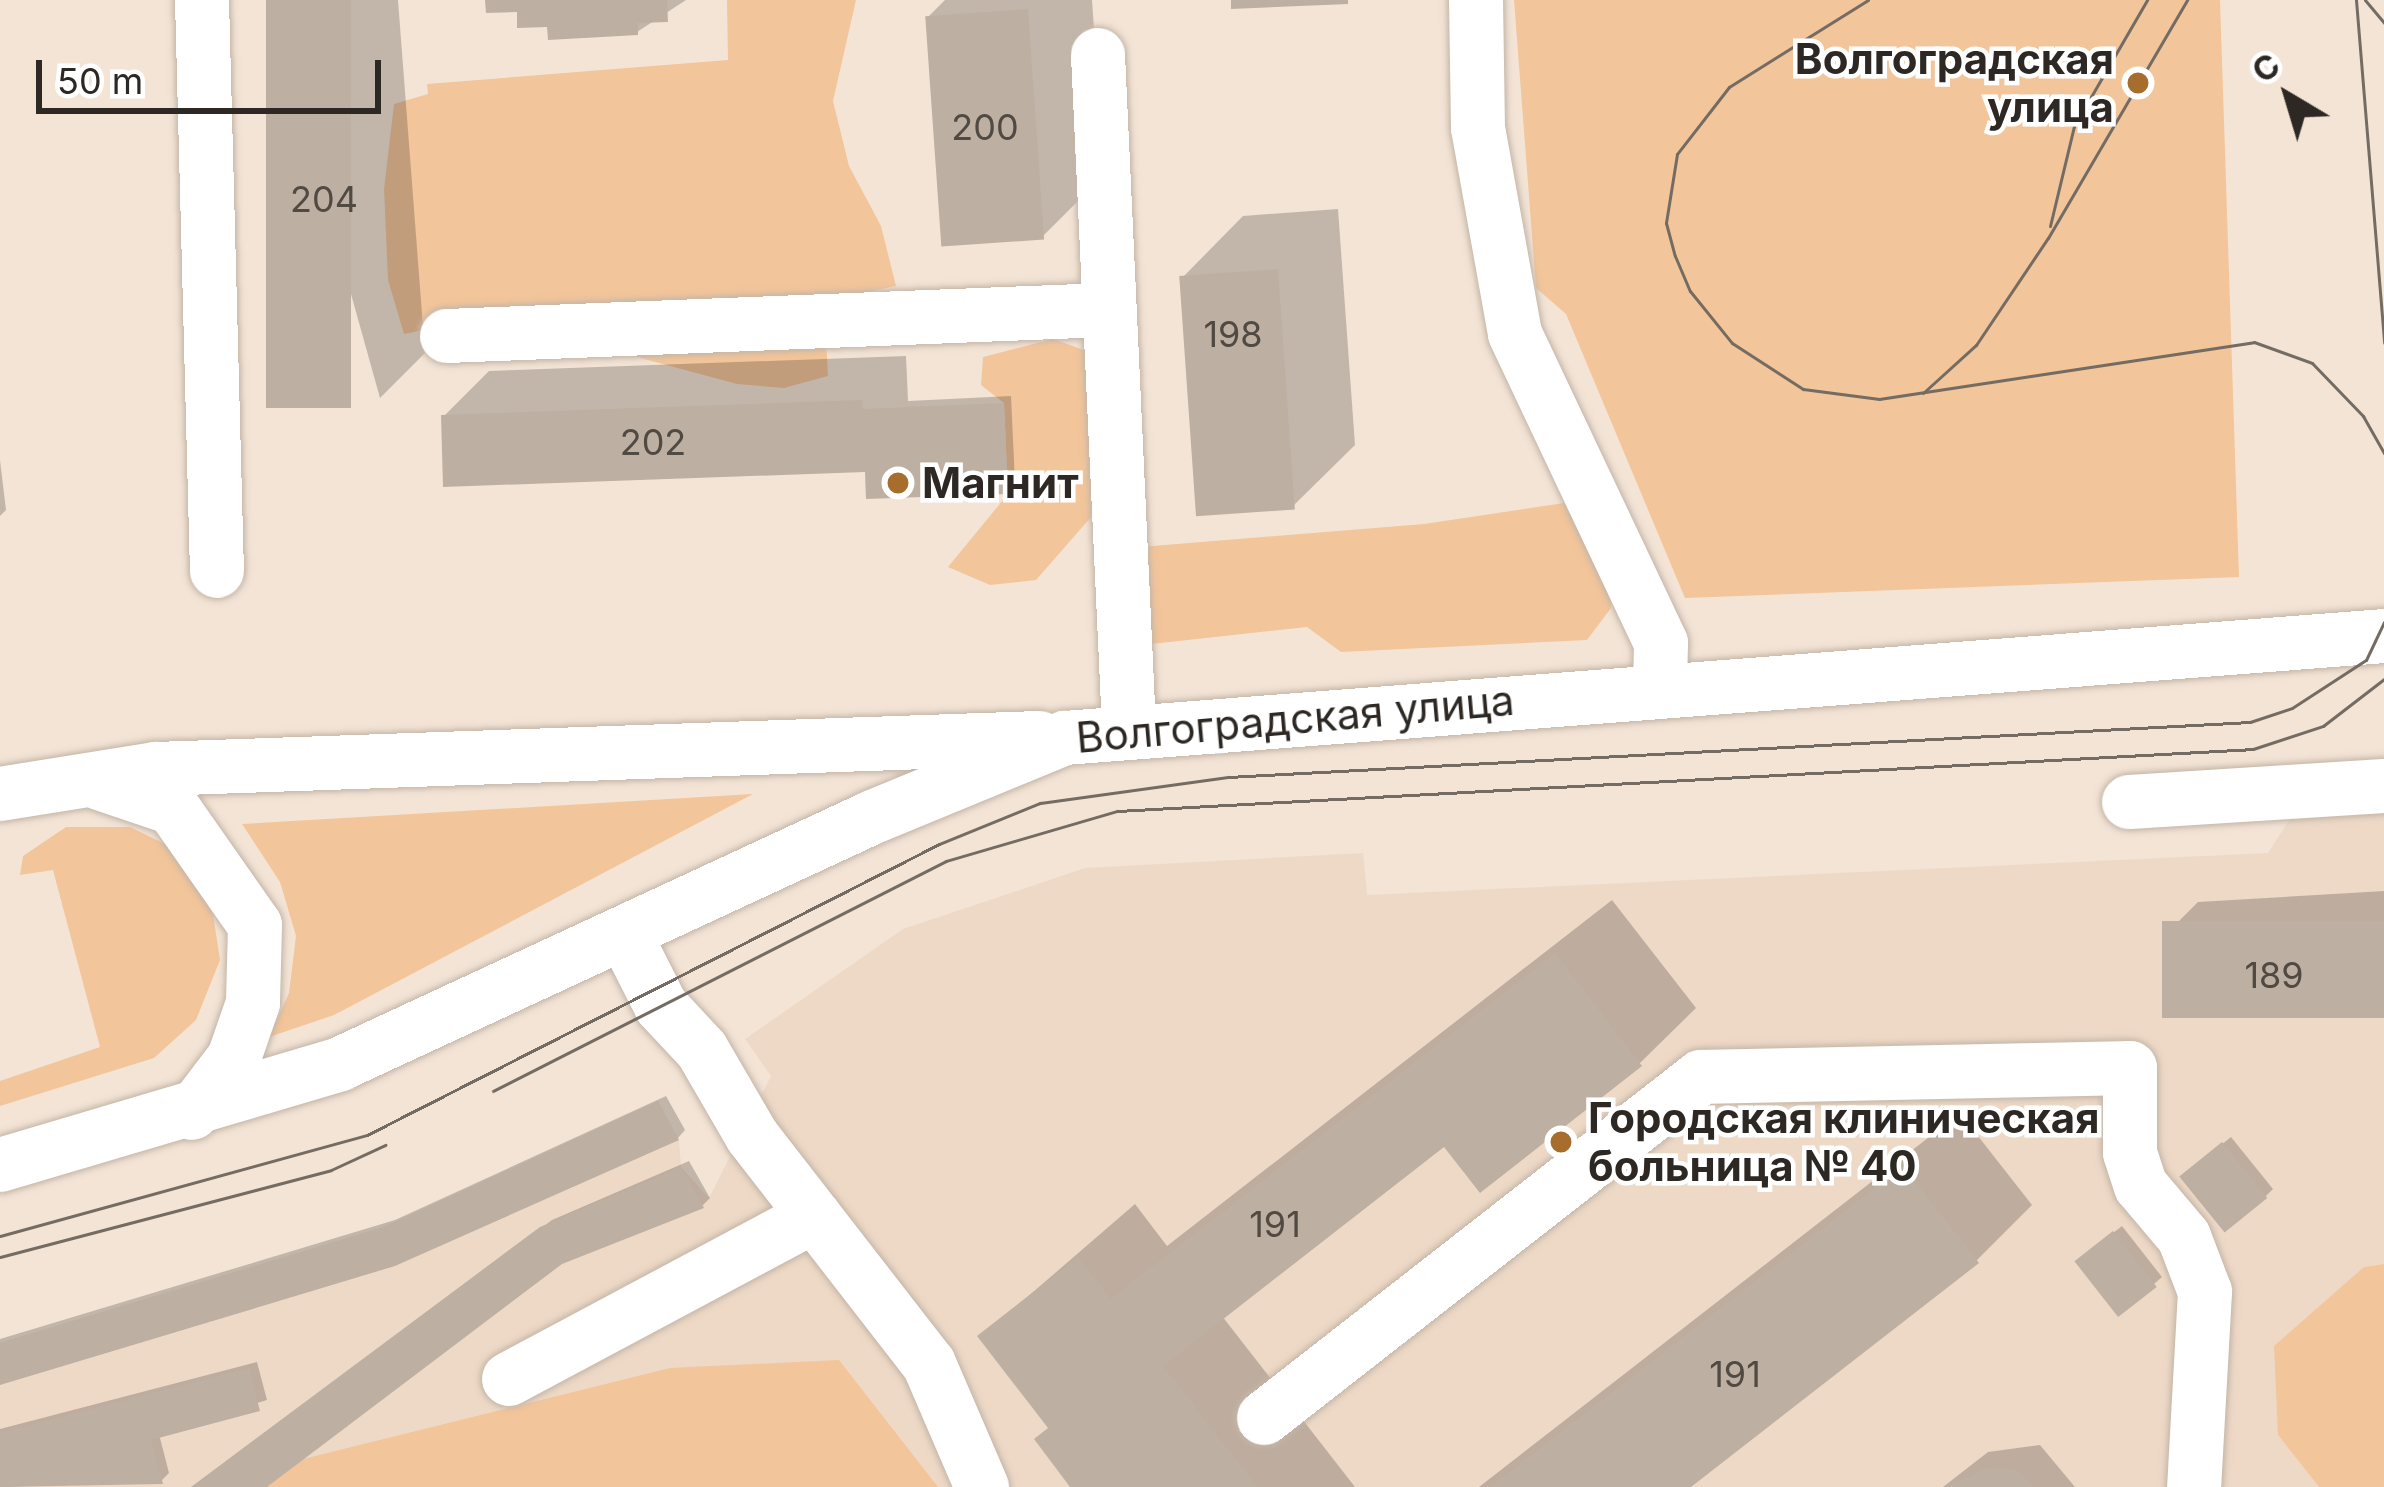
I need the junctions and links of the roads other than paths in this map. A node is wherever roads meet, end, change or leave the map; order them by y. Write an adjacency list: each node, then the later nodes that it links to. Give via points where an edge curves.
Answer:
1 (202, 0): 6 (street)
2 (1476, 0): 8 (street, via 1478,128 1515,334 1661,643)
3 (1098, 55): 4 (street)
4 (1105, 310): 5 (street); 9 (street)
5 (447, 337)
6 (218, 571)
7 (2384, 636): 8 (street, Волгоградская улица)
8 (1660, 686): 9 (street, Волгоградская улица)
9 (1130, 728): 10 (street, Волгоградская улица)
10 (1065, 738): 11 (street, via 878,738); 15 (street, Волгоградская улица)
11 (85, 778): 14 (street); 16 (street, via 173,808 255,925 253,1004 235,1058)
12 (2384, 786): 13 (street)
13 (2129, 802)
14 (6, 803)
15 (625, 935): 16 (street, Волгоградская улица, via 340,1064); 18 (street, via 662,1006 702,1050 752,1136)
16 (192, 1113): 17 (street, Волгоградская улица)
17 (0, 1165)
18 (814, 1216): 19 (street); 21 (street, via 929,1364)
19 (509, 1379)
20 (1264, 1418): 22 (street, via 1701,1077 2130,1068 2136,1169 2184,1237 2205,1292)
21 (982, 1487)
22 (2194, 1487)

